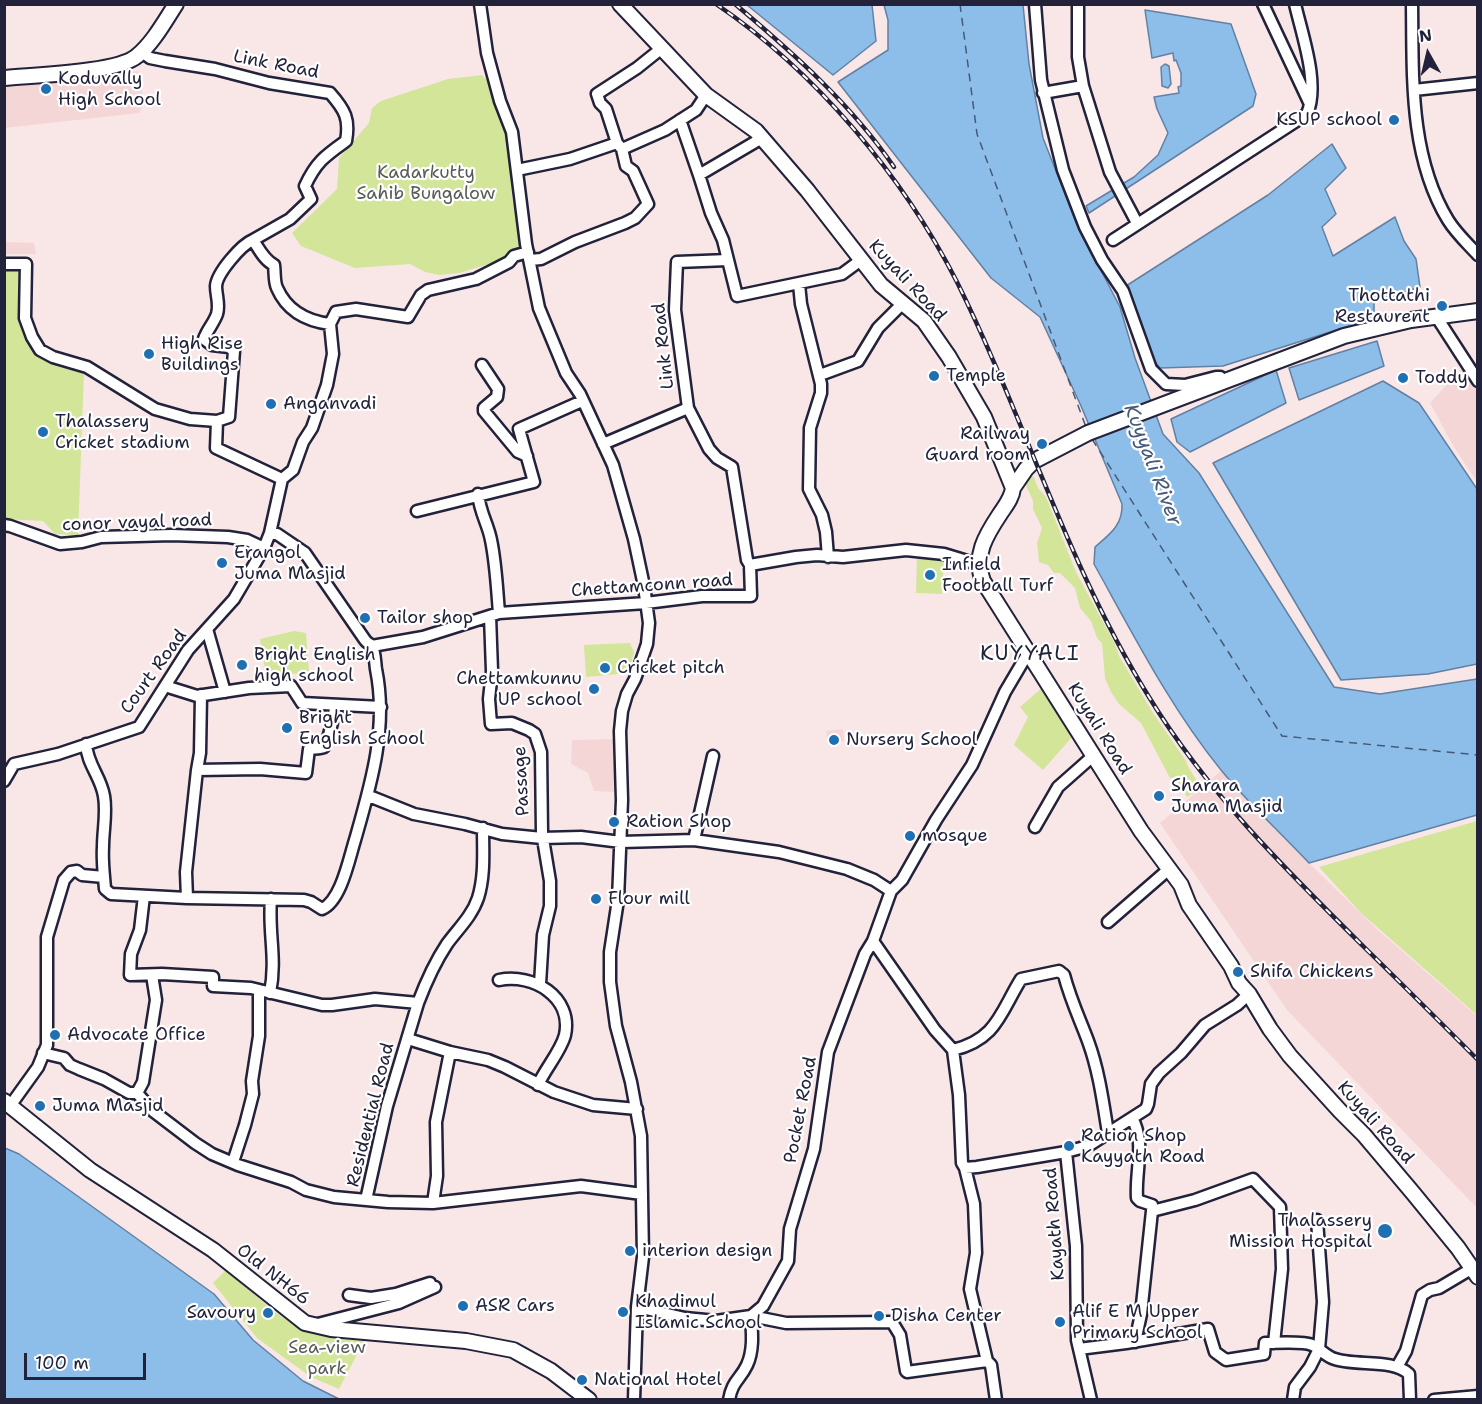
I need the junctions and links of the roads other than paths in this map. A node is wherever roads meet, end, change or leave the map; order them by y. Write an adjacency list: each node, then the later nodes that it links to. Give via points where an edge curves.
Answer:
1 (176, 4): 10 (main road)
2 (480, 4): 21 (street, via 487,53 512,132)
3 (620, 4): 9 (main road, Kuyali Road)
4 (1035, 4): 15 (street)
5 (1078, 4): 13 (street, via 1078,57)
6 (1263, 4): 17 (street)
7 (1295, 4): 17 (street, via 1306,52)
8 (1412, 4): 14 (street)
9 (662, 48): 16 (main road, Kuyali Road); 20 (street, via 597,94)
10 (142, 52): 11 (main road, via 120,64); 24 (street, Link Road, via 150,58 330,93 341,106 349,124 346,141 315,167 304,186 311,199 299,213)
11 (4, 78)
12 (1478, 83): 14 (street)
13 (1083, 86): 15 (street); 23 (street, via 1110,172)
14 (1414, 90): 26 (street, via 1427,176 1447,218)
15 (1043, 93): 39 (street, via 1073,198 1102,260 1123,291 1151,369 1166,384 1185,385 1216,377 1220,377)
16 (706, 95): 18 (street, via 696,110); 19 (main road, Kuyali Road)
17 (1311, 105): 23 (street, via 1306,114)
18 (680, 120): 20 (street, via 665,130); 22 (street)
19 (762, 138): 22 (street); 29 (main road, Kuyali Road)
20 (619, 146): 21 (street); 27 (street, via 648,204 625,223 541,258)
21 (517, 170): 27 (street)
22 (699, 175): 28 (street)
23 (1137, 223): 25 (street)
24 (253, 240): 35 (street, via 274,265 276,287 285,303 299,315); 42 (street, via 245,243 221,274 216,285 219,306 204,339 212,345 232,348 234,358 228,417)
25 (1113, 240)
26 (1478, 255)
27 (529, 256): 35 (street, via 514,256 476,279 428,290 408,317 345,310 336,312); 40 (street, via 542,316)
28 (728, 260): 31 (street, via 737,296); 41 (street, Link Road, via 676,262 675,310)
29 (861, 260): 31 (street, via 842,274); 32 (main road, Kuyali Road)
30 (4, 264): 42 (street, via 26,264 25,318 40,350 87,367 155,409)
31 (799, 284): 37 (street)
32 (902, 304): 37 (street, via 878,328 858,361); 46 (main road, Kuyali Road, via 924,321 966,383)
33 (1478, 310): 34 (main road)
34 (1436, 316): 38 (street); 39 (main road, via 1344,336)
35 (330, 324): 45 (street, via 333,354 327,385 293,470)
36 (482, 365): 44 (street, via 498,389 497,397 484,411 518,452)
37 (820, 375): 52 (street, via 821,393 810,428 808,489 822,515)
38 (1478, 381)
39 (1221, 383): 46 (main road, via 1088,433 1034,461)
40 (582, 401): 43 (street); 44 (street, via 519,429)
41 (688, 408): 43 (street, Link Road); 54 (street, Link Road, via 709,448 732,467)
42 (217, 421): 45 (street, via 216,448)
43 (603, 444): 55 (street, via 627,512)
44 (527, 456): 47 (street, via 534,482)
45 (282, 479): 50 (street)
46 (1013, 488): 53 (main road, via 1011,498 987,536)
47 (478, 494): 48 (street); 56 (street, via 492,544)
48 (417, 512)
49 (4, 525): 51 (street, conor vayal road, via 60,544 101,537 172,535 228,537)
50 (270, 533): 51 (street); 58 (street, via 305,553)
51 (264, 548): 57 (street, Court Road, via 234,599)
52 (828, 553): 53 (street, Chettamconn road, via 882,554 906,550 944,554); 54 (street, Chettamconn road)
53 (978, 564): 59 (main road, Kuyali Road, via 983,581)
54 (750, 565): 55 (street, Chettamconn road, via 750,596 702,596)
55 (646, 603): 56 (street, Chettamconn road); 75 (street, via 649,634 621,721)
56 (495, 614): 58 (street, Chettamconn road, via 423,637); 73 (street, Passage, via 491,724 512,723 535,734 541,760)
57 (207, 629): 60 (street, Court Road); 61 (street)
58 (372, 646): 64 (street)
59 (1028, 653): 67 (main road, Kuyali Road); 78 (street, Pocket Road, via 1005,692 972,765 897,888)
60 (165, 686): 62 (street); 65 (street, Court Road, via 139,727)
61 (225, 692): 62 (street); 63 (street, via 291,686 302,703)
62 (201, 695): 68 (street)
63 (336, 705): 64 (street); 68 (street, via 327,744 309,749 306,773)
64 (381, 707): 70 (street)
65 (86, 744): 69 (street, Court Road, via 14,764); 77 (street, via 89,763 101,782 104,798)
66 (713, 756): 74 (street)
67 (1093, 756): 71 (street, via 1058,787); 76 (main road, Kuyali Road)
68 (197, 770): 80 (street, via 186,872)
69 (4, 781)
70 (369, 796): 72 (street, via 414,814); 81 (street, via 332,903 322,909 304,900)
71 (1035, 827)
72 (483, 828): 73 (street); 90 (street, Residential Road, via 478,899 437,960)
73 (542, 838): 75 (street); 86 (street, via 550,906 543,935)
74 (694, 840): 75 (street); 78 (street, via 806,858 860,874)
75 (621, 842): 98 (street, via 610,982 616,1026)
76 (1169, 869): 82 (street); 89 (main road, Kuyali Road)
77 (104, 877): 79 (street, via 105,889 111,894); 94 (street, via 71,872 58,896 47,937 48,1033)
78 (891, 891): 83 (street, Pocket Road)
79 (144, 896): 80 (street); 84 (street, via 130,975)
80 (187, 898): 81 (street)
81 (271, 899): 88 (street, via 274,973)
82 (1107, 922)
83 (873, 942): 92 (street); 112 (street, Pocket Road, via 828,1052 814,1149 790,1229 788,1261 763,1306)
84 (152, 975): 87 (street, via 213,977 213,986); 96 (street, via 156,1000)
85 (499, 980): 86 (street)
86 (540, 984): 95 (street, via 559,1000 564,1011 565,1035)
87 (258, 990): 88 (street); 102 (street, via 259,1036 253,1094)
88 (270, 993): 90 (street, via 322,1005 375,999)
89 (1249, 994): 99 (street, Kayath Road, via 1205,1025 1159,1073 1151,1084 1146,1109); 109 (main road, Kuyali Road, via 1290,1056 1413,1192)
90 (418, 1003): 91 (street, Residential Road)
91 (408, 1039): 93 (street, Residential Road); 105 (street, Residential Road, via 387,1106)
92 (953, 1050): 100 (street, via 986,1035 1005,1011 1021,979 1059,971 1064,975 1096,1065); 103 (street)
93 (450, 1052): 95 (street, Residential Road, via 488,1060); 106 (street, via 436,1122)
94 (44, 1053): 96 (street, via 64,1058 70,1065); 97 (street, via 33,1076)
95 (538, 1085): 98 (street, Residential Road, via 593,1105)
96 (138, 1094): 102 (street, via 153,1111 195,1143)
97 (8, 1103): 113 (main road, Old NH66, via 90,1170 213,1250 305,1323)
98 (637, 1109): 104 (street)
99 (1132, 1118): 100 (street, Kayath Road); 107 (street, via 1139,1140 1137,1198 1152,1205)
100 (1108, 1133): 101 (street, Kayath Road, via 1088,1146)
101 (1066, 1152): 103 (street); 116 (street, Kayath Road, via 1076,1246)
102 (232, 1161): 105 (street, via 306,1190)
103 (965, 1168): 118 (street, via 974,1204 976,1253 970,1289)
104 (642, 1194): 106 (street, via 581,1186); 111 (street, via 642,1267)
105 (366, 1200): 106 (street)
106 (433, 1203)
107 (1152, 1211): 114 (street); 115 (street, via 1253,1179 1280,1207 1282,1269)
108 (1317, 1220): 117 (street, via 1323,1302)
109 (1474, 1273): 119 (street, via 1422,1295 1406,1352)
110 (349, 1295): 113 (street, via 371,1298 429,1283 435,1287 399,1303)
111 (637, 1307): 112 (street, via 716,1321); 122 (street)
112 (751, 1316): 118 (street, via 786,1323 892,1322 900,1335 907,1372); 123 (street, via 750,1357 731,1386)
113 (314, 1325): 121 (main road, Old NH66, via 466,1341 513,1350 551,1371)
114 (1135, 1342): 115 (street, via 1208,1329 1215,1352 1226,1360 1264,1354 1265,1343); 116 (street)
115 (1274, 1343): 117 (street, via 1312,1344)
116 (1079, 1349): 125 (street, Kayath Road)
117 (1318, 1349): 119 (street, via 1333,1358); 126 (street, via 1295,1387)
118 (987, 1361): 124 (street)
119 (1397, 1367): 127 (street, via 1409,1374)
120 (1478, 1396): 128 (street)
121 (589, 1400)
122 (634, 1400)
123 (729, 1400)
124 (996, 1400)
125 (1091, 1400)
126 (1293, 1400)
127 (1410, 1400)
128 (1434, 1400)

